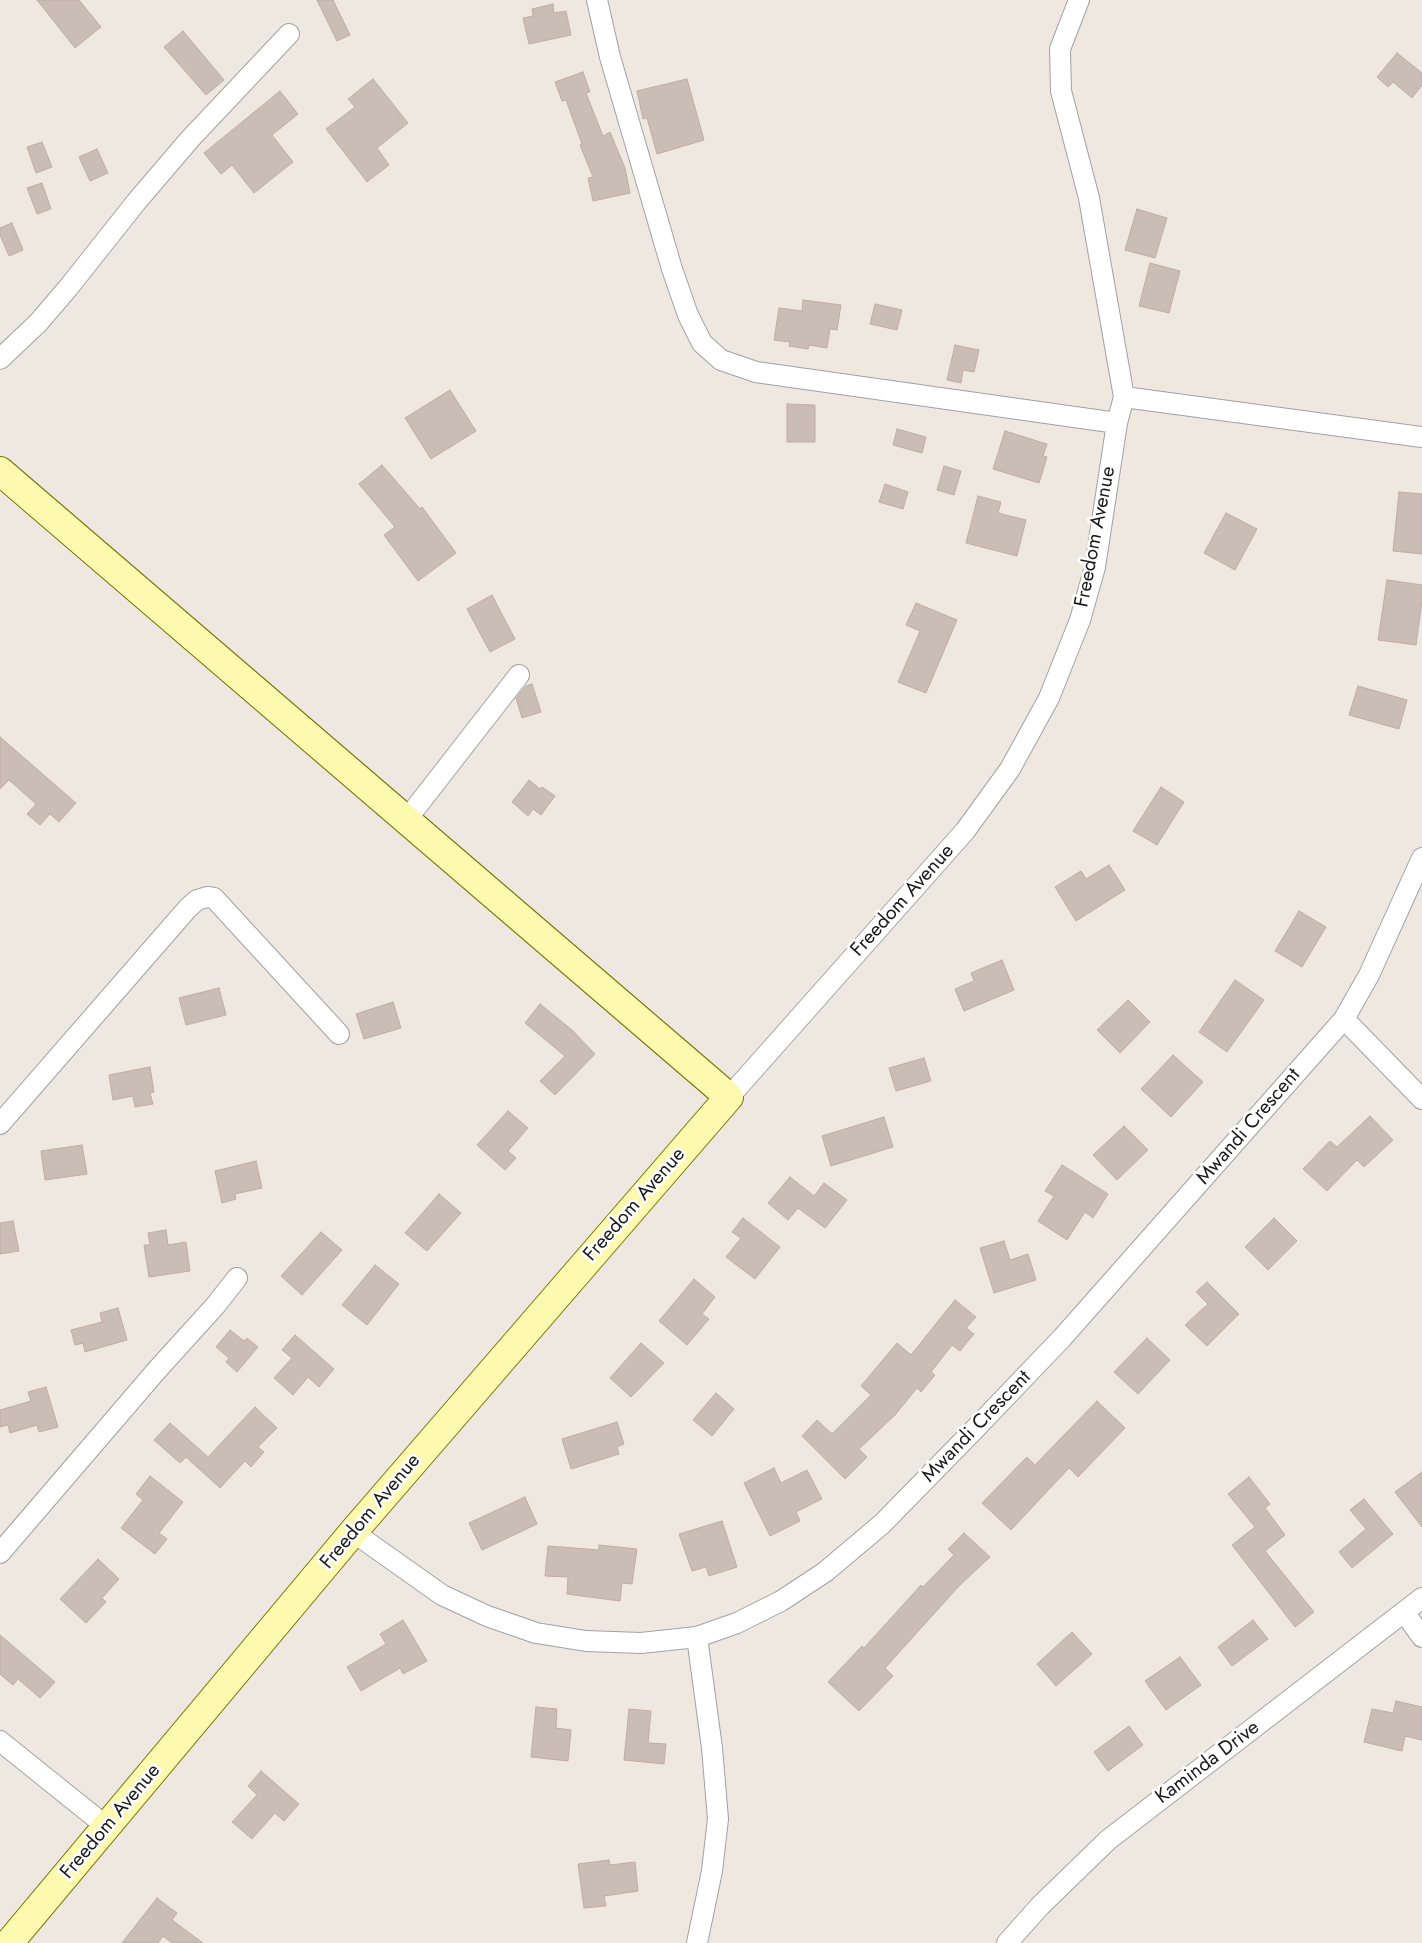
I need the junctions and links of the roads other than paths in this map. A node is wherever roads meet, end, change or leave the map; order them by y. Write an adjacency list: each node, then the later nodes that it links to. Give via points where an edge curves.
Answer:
1 (597, 0): 6 (street, via 610,57 675,278 702,344 721,360 756,372)
2 (1079, 0): 5 (street, Freedom Avenue, via 1060,49 1061,91 1089,198)
3 (289, 34): 4 (street, via 190,138 38,323)
4 (0, 359)
5 (1124, 397): 6 (street, Freedom Avenue); 7 (street)
6 (1117, 423): 14 (street, Freedom Avenue, via 1095,567 1080,620 1048,698 1010,769 965,831)
7 (1422, 437)
8 (0, 471): 10 (main road)
9 (519, 675): 10 (street)
10 (407, 819): 14 (main road)
11 (1422, 858): 12 (street, Mwandi Crescent, via 1369,975)
12 (1344, 1019): 15 (street); 22 (street, Mwandi Crescent, via 1062,1338 882,1524 826,1572 781,1601)
13 (339, 1034): 16 (street, via 214,898 207,897 188,908)
14 (729, 1097): 18 (main road, Freedom Avenue)
15 (1422, 1099)
16 (0, 1124)
17 (237, 1278): 19 (street)
18 (353, 1532): 22 (street, Mwandi Crescent, via 442,1595 487,1616 536,1633 586,1642 641,1643); 25 (main road, Freedom Avenue)
19 (0, 1554)
20 (1422, 1598): 21 (street, Kaminda Drive)
21 (1404, 1612): 23 (street); 28 (street, Kaminda Drive, via 1108,1840)
22 (697, 1637): 27 (street, via 718,1819 712,1871)
23 (1422, 1637)
24 (0, 1741): 25 (street)
25 (107, 1827): 26 (main road, Freedom Avenue)
26 (9, 1943)
27 (697, 1943)
28 (1007, 1943)

